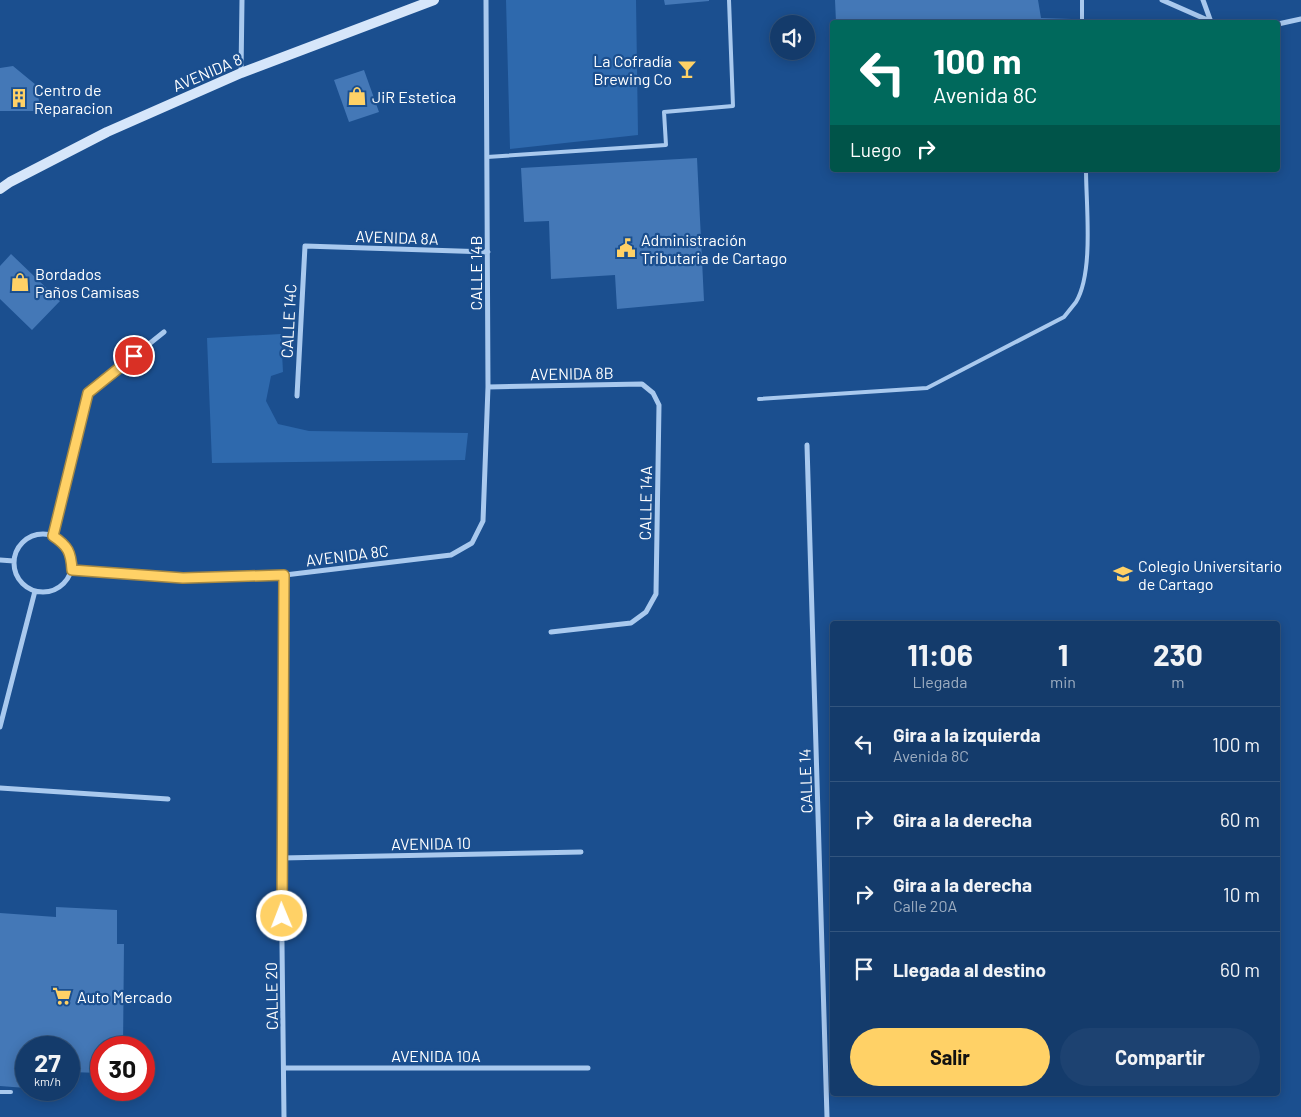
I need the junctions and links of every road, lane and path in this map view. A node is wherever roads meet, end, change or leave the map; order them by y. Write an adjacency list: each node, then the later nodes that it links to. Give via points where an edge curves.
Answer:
1 (242, 0): 13 (street)
2 (434, 0): 13 (main road, AVENIDA 8)
3 (486, 0): 14 (street, CALLE 14B)
4 (729, 0): 14 (lane, via 733,106 664,112 666,145)
5 (1082, 0): 8 (lane)
6 (1162, 0): 10 (street)
7 (1203, 0): 11 (street)
8 (1082, 19)
9 (1301, 19): 12 (street)
10 (1207, 20)
11 (1211, 20)
12 (1280, 24)
13 (241, 73): 16 (main road, AVENIDA 8, via 107,132)
14 (487, 157): 18 (street, CALLE 14B)
15 (1086, 172): 23 (lane, via 1084,279 1076,301 1064,317 927,388)
16 (0, 189)
17 (305, 246): 18 (street, AVENIDA 8A); 22 (street, CALLE 14C)
18 (488, 252): 20 (street, CALLE 14B)
19 (164, 332): 25 (street, via 88,393)
20 (488, 387): 21 (street, AVENIDA 8B, via 642,384); 26 (street, CALLE 14B, via 483,521)
21 (653, 393): 32 (street, CALLE 14A, via 659,405 656,594 646,612 631,623)
22 (297, 396)
23 (760, 398)
24 (807, 444): 43 (street, CALLE 14)
25 (53, 536): 28 (street, via 40,534 27,539 18,549); 29 (street, via 65,544 71,556)
26 (472, 543): 30 (street, AVENIDA 8C, via 451,555)
27 (0, 560): 28 (street)
28 (14, 562): 31 (street, via 19,580)
29 (72, 570): 30 (street, AVENIDA 8C, via 183,578); 31 (street, via 64,583 50,592)
30 (284, 575): 37 (street, CALLE 20)
31 (35, 591): 33 (street)
32 (551, 632)
33 (0, 727)
34 (0, 788): 35 (street)
35 (168, 799)
36 (581, 852): 37 (street, AVENIDA 10)
37 (281, 858): 38 (street, CALLE 20)
38 (284, 1068): 39 (street, AVENIDA 10A); 42 (street, CALLE 20)
39 (588, 1068)
40 (0, 1092): 41 (lane)
41 (11, 1092)
42 (284, 1117)
43 (827, 1117)

